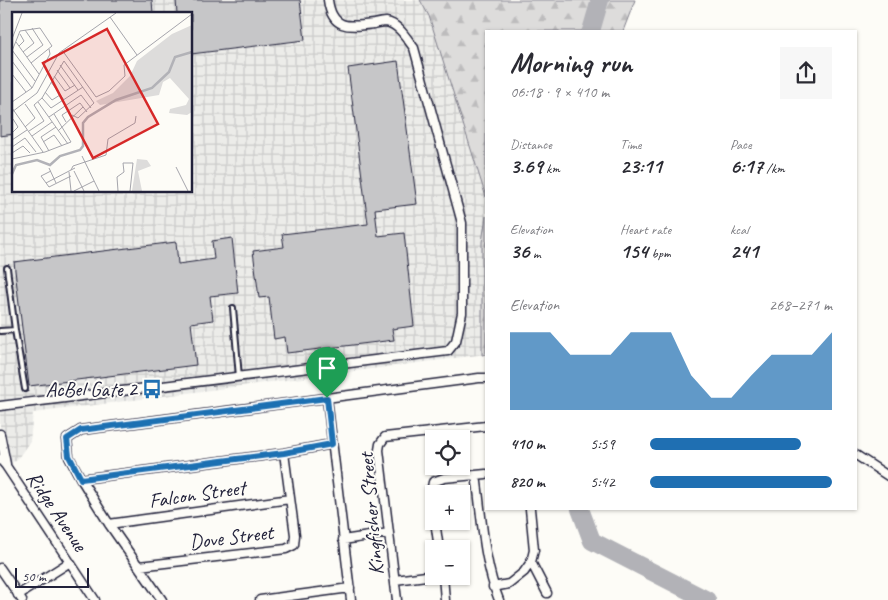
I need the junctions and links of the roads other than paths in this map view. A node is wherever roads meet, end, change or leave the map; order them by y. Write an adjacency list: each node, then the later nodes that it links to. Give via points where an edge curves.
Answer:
1 (328, 0): 6 (street, via 330,14 340,24 353,26 387,22 398,28 414,48 462,223 462,313 456,341 448,352)
2 (6, 268): 4 (lane)
3 (233, 308): 6 (lane)
4 (15, 330): 5 (lane); 8 (lane)
5 (0, 331)
6 (239, 377): 10 (street)
7 (485, 378): 9 (street)
8 (25, 389)
9 (327, 398): 13 (street); 21 (street, via 81,430 67,439 69,456)
10 (0, 406)
11 (485, 426): 26 (street, Kingfisher Street, via 385,437 379,450)
12 (0, 434): 17 (street)
13 (332, 444): 14 (street); 27 (street)
14 (284, 453): 21 (street); 23 (street, Dove Street)
15 (857, 456): 20 (street)
16 (0, 460): 17 (street)
17 (6, 466): 28 (street, Ridge Avenue)
18 (485, 474): 19 (street)
19 (476, 475): 22 (street, via 444,478); 35 (street)
20 (888, 476)
21 (81, 479): 25 (street)
22 (432, 485)
23 (290, 500): 25 (street, Falcon Street); 30 (street, Dove Street, via 295,540 290,547)
24 (530, 510): 29 (street, via 534,550)
25 (109, 524): 30 (street)
26 (389, 533): 27 (street); 33 (street, Kingfisher Street)
27 (343, 540): 36 (street)
28 (70, 562): 38 (street); 40 (street, Ridge Avenue)
29 (531, 562): 35 (street, via 509,584); 37 (street)
30 (139, 566): 41 (street)
31 (0, 568): 38 (street)
32 (425, 576): 33 (street)
33 (395, 580): 44 (street, Kingfisher Street)
34 (444, 585): 45 (street)
35 (493, 587): 46 (street)
36 (350, 588): 39 (street); 43 (street)
37 (547, 593)
38 (20, 597)
39 (299, 598): 42 (street)
40 (95, 600)
41 (162, 600)
42 (260, 600)
43 (351, 600)
44 (397, 600)
45 (445, 600)
46 (499, 600)

